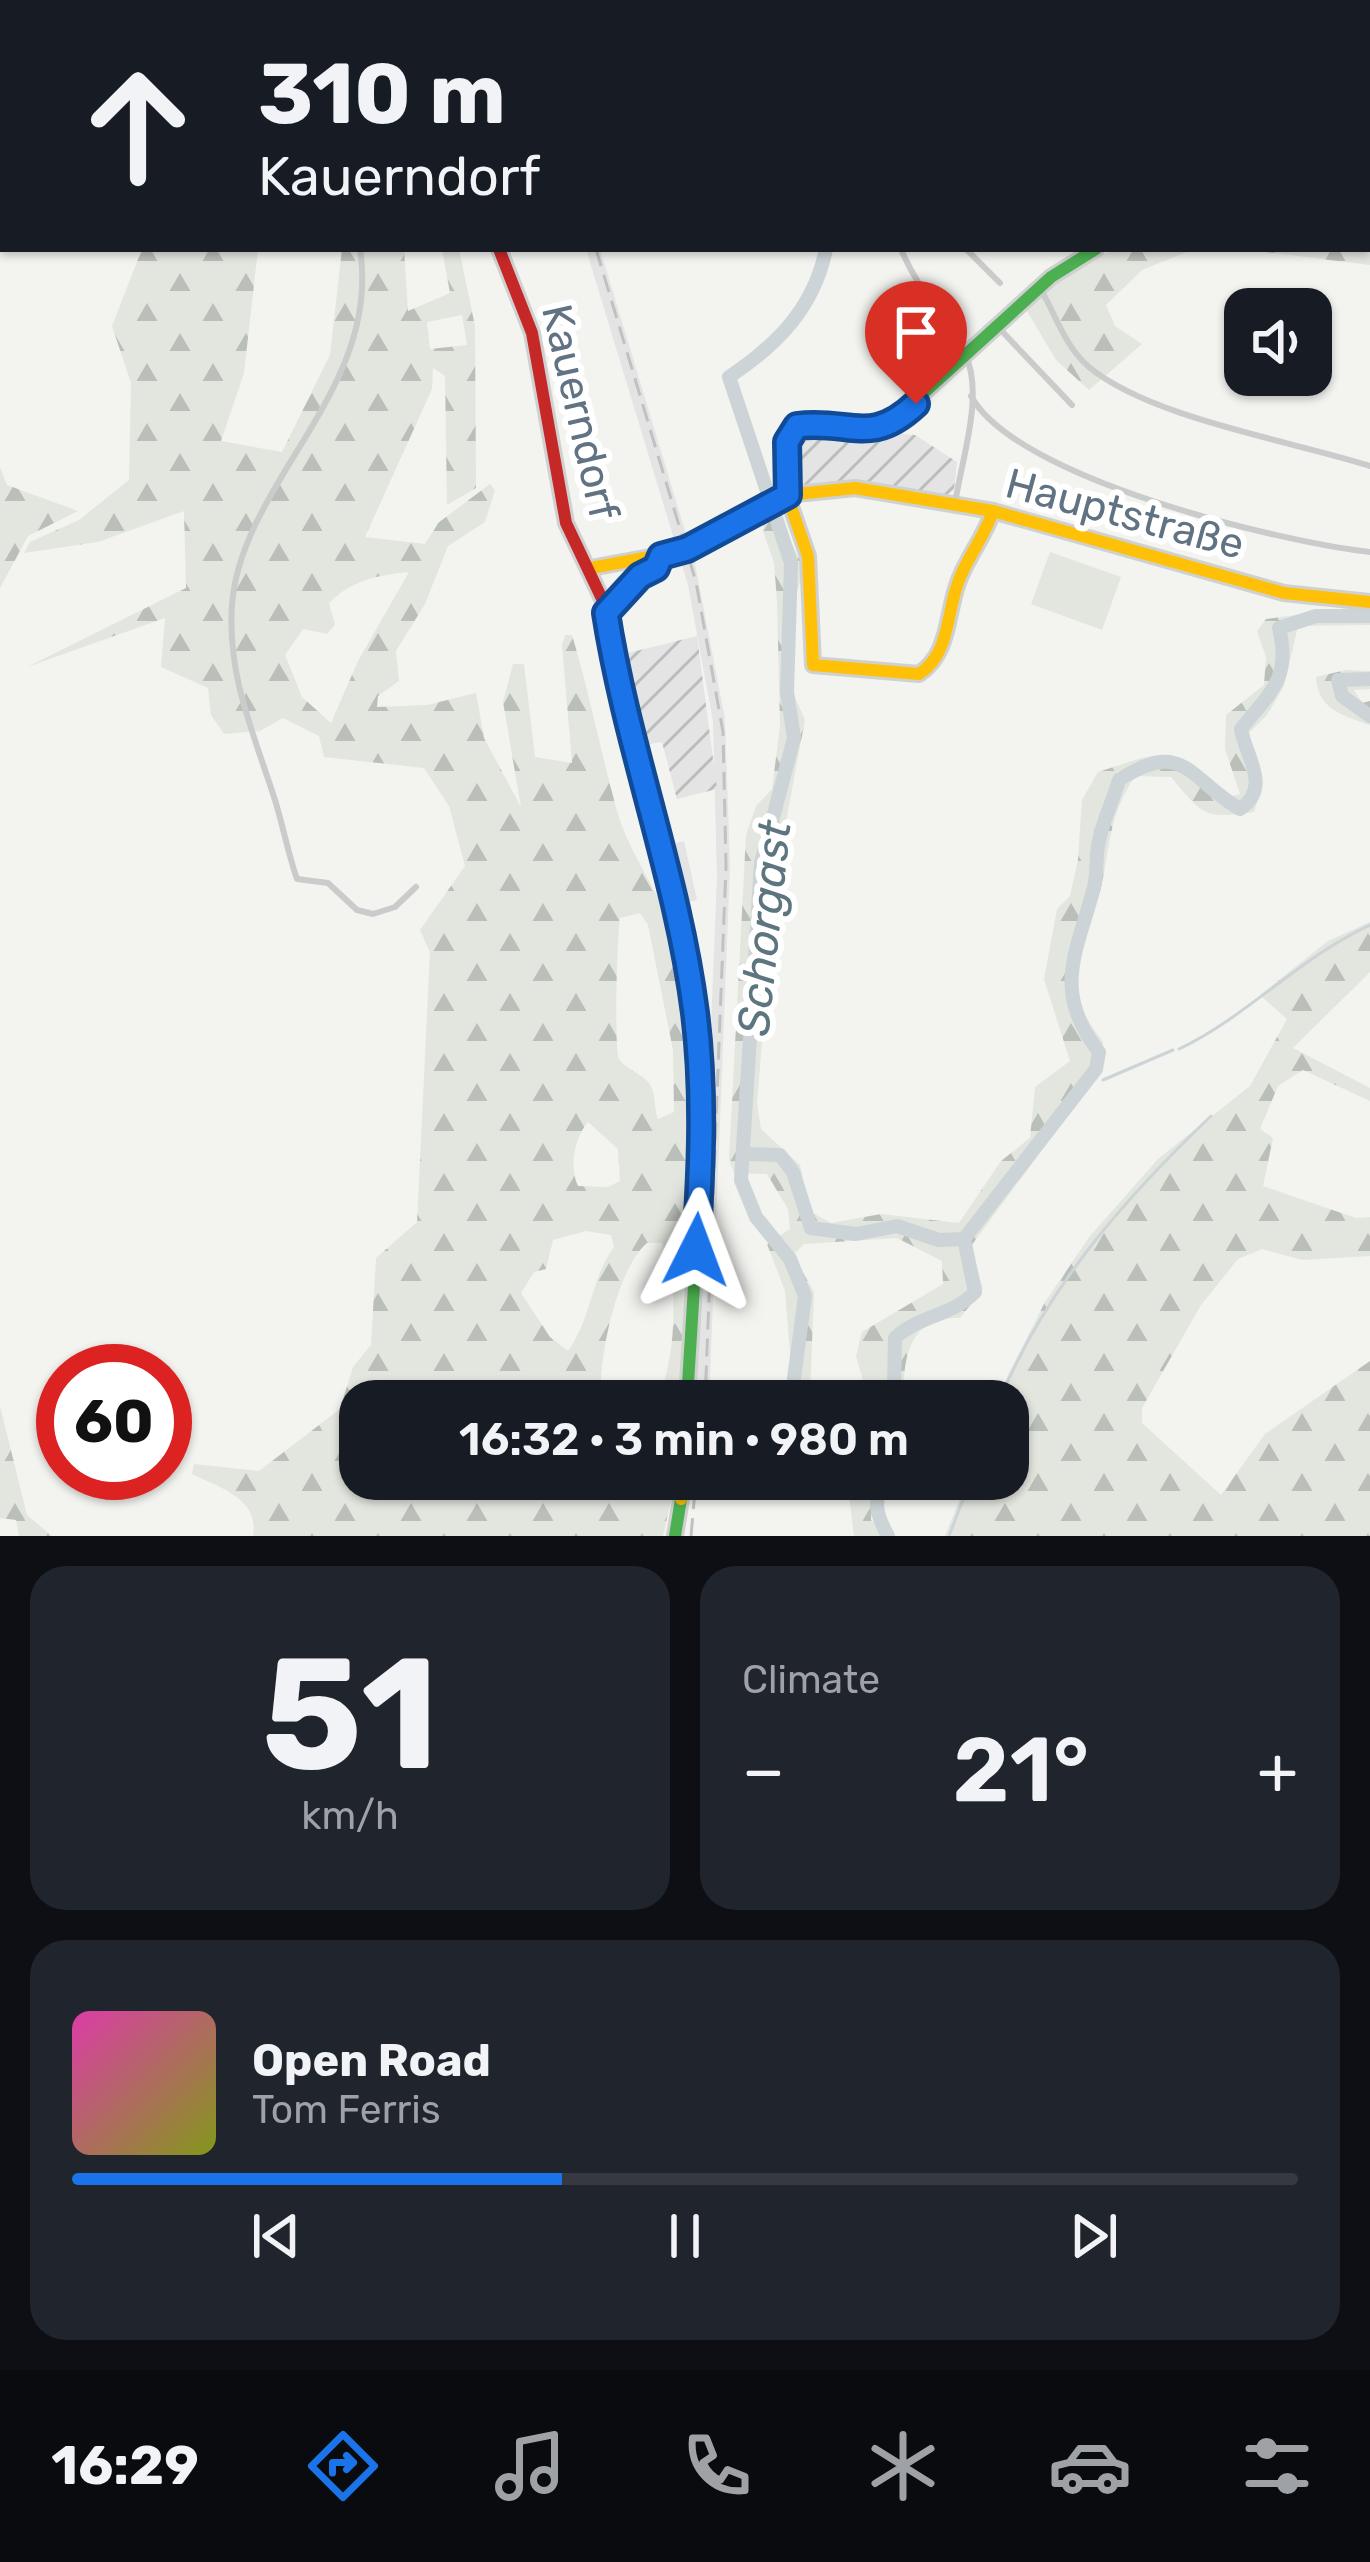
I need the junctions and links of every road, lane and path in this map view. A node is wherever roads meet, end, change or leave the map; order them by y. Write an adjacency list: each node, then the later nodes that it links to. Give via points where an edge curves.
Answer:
1 (360, 252): 23 (street, via 364,305 351,347 242,556 232,602 233,669 297,879 328,883 356,910 373,914)
2 (500, 252): 20 (main road, Kauerndorf, via 539,362 562,508)
3 (902, 252): 9 (street, via 916,288)
4 (969, 252): 6 (street)
5 (1077, 252): 7 (main road)
6 (1000, 283)
7 (1040, 288): 8 (main road); 14 (street, via 1070,346 1114,384)
8 (996, 325): 9 (main road); 11 (street)
9 (964, 353): 10 (street); 15 (main road, via 886,428 797,426 787,442)
10 (971, 396): 12 (street); 13 (street)
11 (1072, 405)
12 (987, 422): 13 (street); 18 (street, via 1087,476 1306,545)
13 (966, 432): 16 (street)
14 (1370, 466)
15 (783, 497): 16 (main road, Hauptstraße, via 855,488); 17 (main road, via 808,556 810,661 919,674 936,661 961,575); 19 (main road, Hauptstraße)
16 (955, 504): 17 (main road, Hauptstraße)
17 (993, 511): 21 (main road, Hauptstraße, via 1284,593)
18 (1370, 552)
19 (661, 556): 20 (main road, Hauptstraße); 22 (street, Hauptstraße)
20 (591, 568): 22 (main road, Kauerndorf)
21 (1370, 602)
22 (606, 613): 24 (main road, Kauerndorf, via 694,1009 701,1090)
23 (416, 887)
24 (688, 1380)
25 (681, 1500): 26 (main road)
26 (675, 1536)

